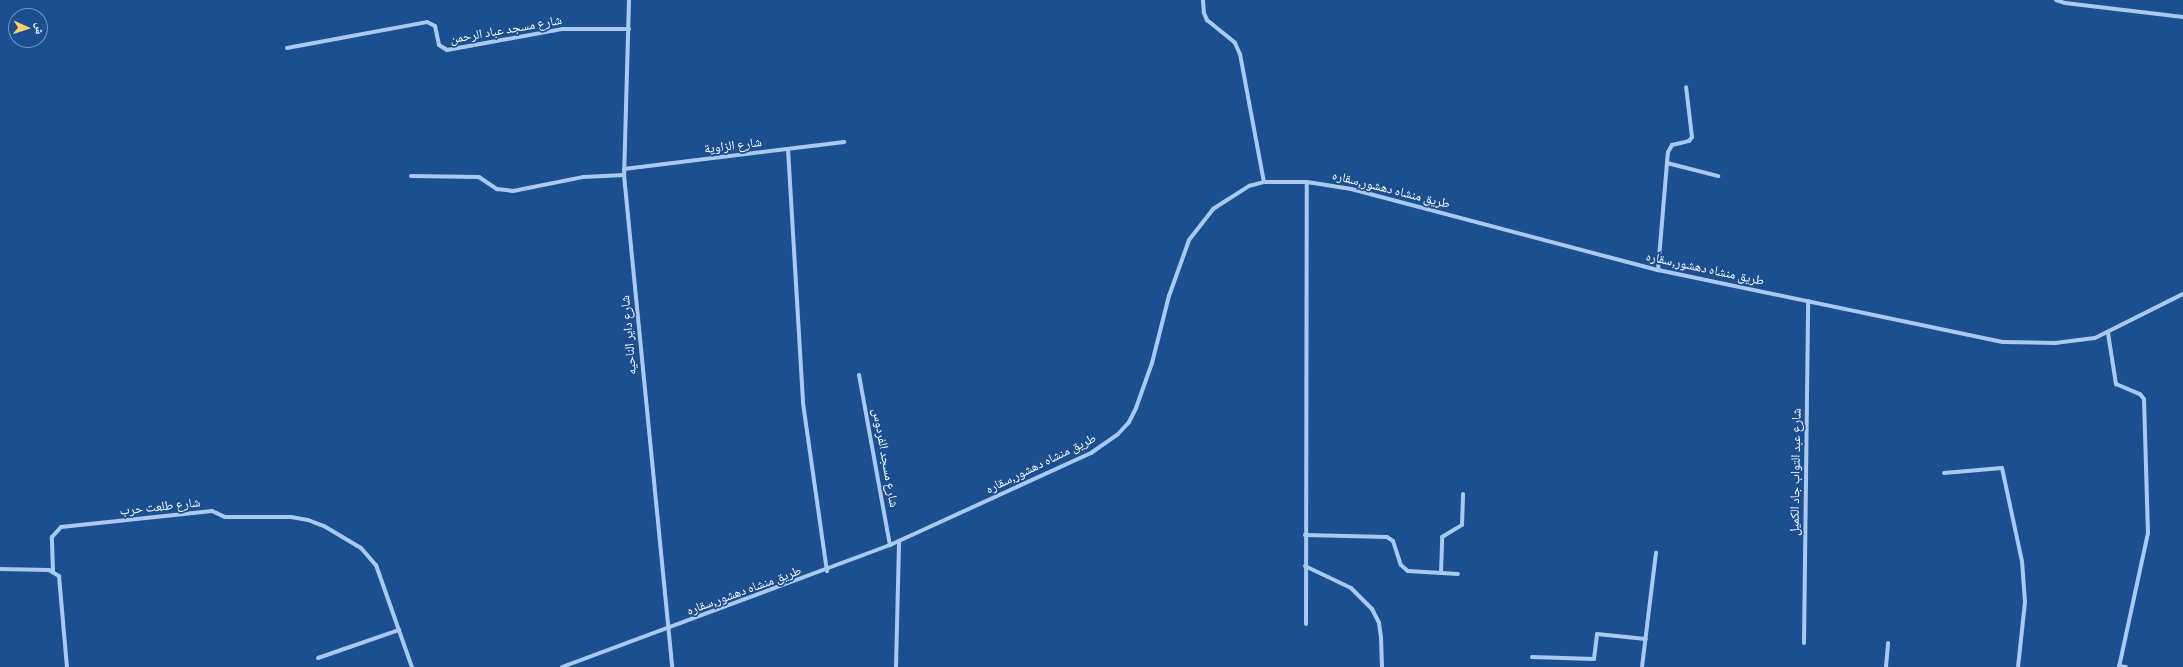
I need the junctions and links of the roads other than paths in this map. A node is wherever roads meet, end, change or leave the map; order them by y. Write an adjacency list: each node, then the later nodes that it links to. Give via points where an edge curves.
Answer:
1 (629, 0): 5 (street, شارع داير الناحيه)
2 (1203, 0): 15 (street, via 1207,20 1235,43 1240,54)
3 (2056, 0): 4 (street)
4 (2183, 18)
5 (629, 29): 6 (street, شارع مسجد عباد الرحمن, via 563,29 447,50 439,45 435,26 427,22); 11 (street, شارع داير الناحيه)
6 (287, 48)
7 (1686, 87): 10 (street, via 1692,137 1689,141 1672,145)
8 (844, 142): 9 (street, شارع الزاوية)
9 (788, 149): 11 (street, شارع الزاوية); 31 (street, via 803,403)
10 (1667, 163): 14 (street); 17 (street)
11 (624, 169): 12 (street, شارع داير الناحيه)
12 (624, 174): 13 (street, via 584,177 513,191 497,189 478,177); 36 (street, شارع داير الناحيه)
13 (411, 176)
14 (1718, 176)
15 (1264, 182): 16 (street, طريق منشاه دهشور,سقاره); 25 (street, طريق منشاه دهشور,سقاره, via 1249,186 1214,208 1189,240 1168,296 1152,363 1136,408 1129,422 1118,434 1091,453)
16 (1307, 182): 17 (street, طريق منشاه دهشور,سقاره, via 1351,189); 24 (street)
17 (1658, 270): 19 (street, طريق منشاه دهشور,سقاره)
18 (2183, 294): 20 (street, طريق منشاه دهشور,سقاره)
19 (1808, 301): 20 (street, طريق منشاه دهشور,سقاره, via 2003,342 2055,343 2095,338); 39 (street, شارع عبد التواب جاد الكميل)
20 (2108, 333): 42 (street, via 2116,384 2140,394 2144,399 2148,533)
21 (859, 375): 26 (street, شارع مسجد الفردوس)
22 (1944, 473): 51 (street, via 2002,468 2022,561 2025,602)
23 (1463, 494): 32 (street, via 1462,525 1442,537)
24 (1305, 535): 28 (street); 32 (street, via 1387,537 1393,541 1396,558 1404,569)
25 (899, 542): 26 (street, طريق منشاه دهشور,سقاره); 47 (street)
26 (890, 545): 31 (street, طريق منشاه دهشور,سقاره)
27 (1656, 554): 37 (street)
28 (1305, 566): 34 (street); 48 (street, via 1351,588 1372,609 1379,623)
29 (0, 569): 30 (street)
30 (53, 571): 35 (street, شارع طلعت حرب, via 52,537 60,527 212,511 225,517 291,517 324,526 370,556 376,565); 43 (street, شارع طلعت حرب, via 58,576)
31 (827, 571): 36 (street, طريق منشاه دهشور,سقاره)
32 (1441, 573): 33 (street)
33 (1458, 574)
34 (1306, 624)
35 (399, 630): 41 (street); 44 (street, شارع طلعت حرب)
36 (667, 630): 45 (street, طريق منشاه دهشور,سقاره); 46 (street, شارع داير الناحيه)
37 (1646, 640): 40 (street, via 1597,634 1594,659); 49 (street)
38 (1888, 643): 50 (street)
39 (1804, 644)
40 (1532, 657)
41 (318, 658)
42 (2119, 666): 52 (street)
43 (67, 667)
44 (412, 667)
45 (562, 667)
46 (672, 667)
47 (896, 667)
48 (1382, 667)
49 (1642, 667)
50 (1886, 667)
51 (2018, 667)
52 (2126, 667)

